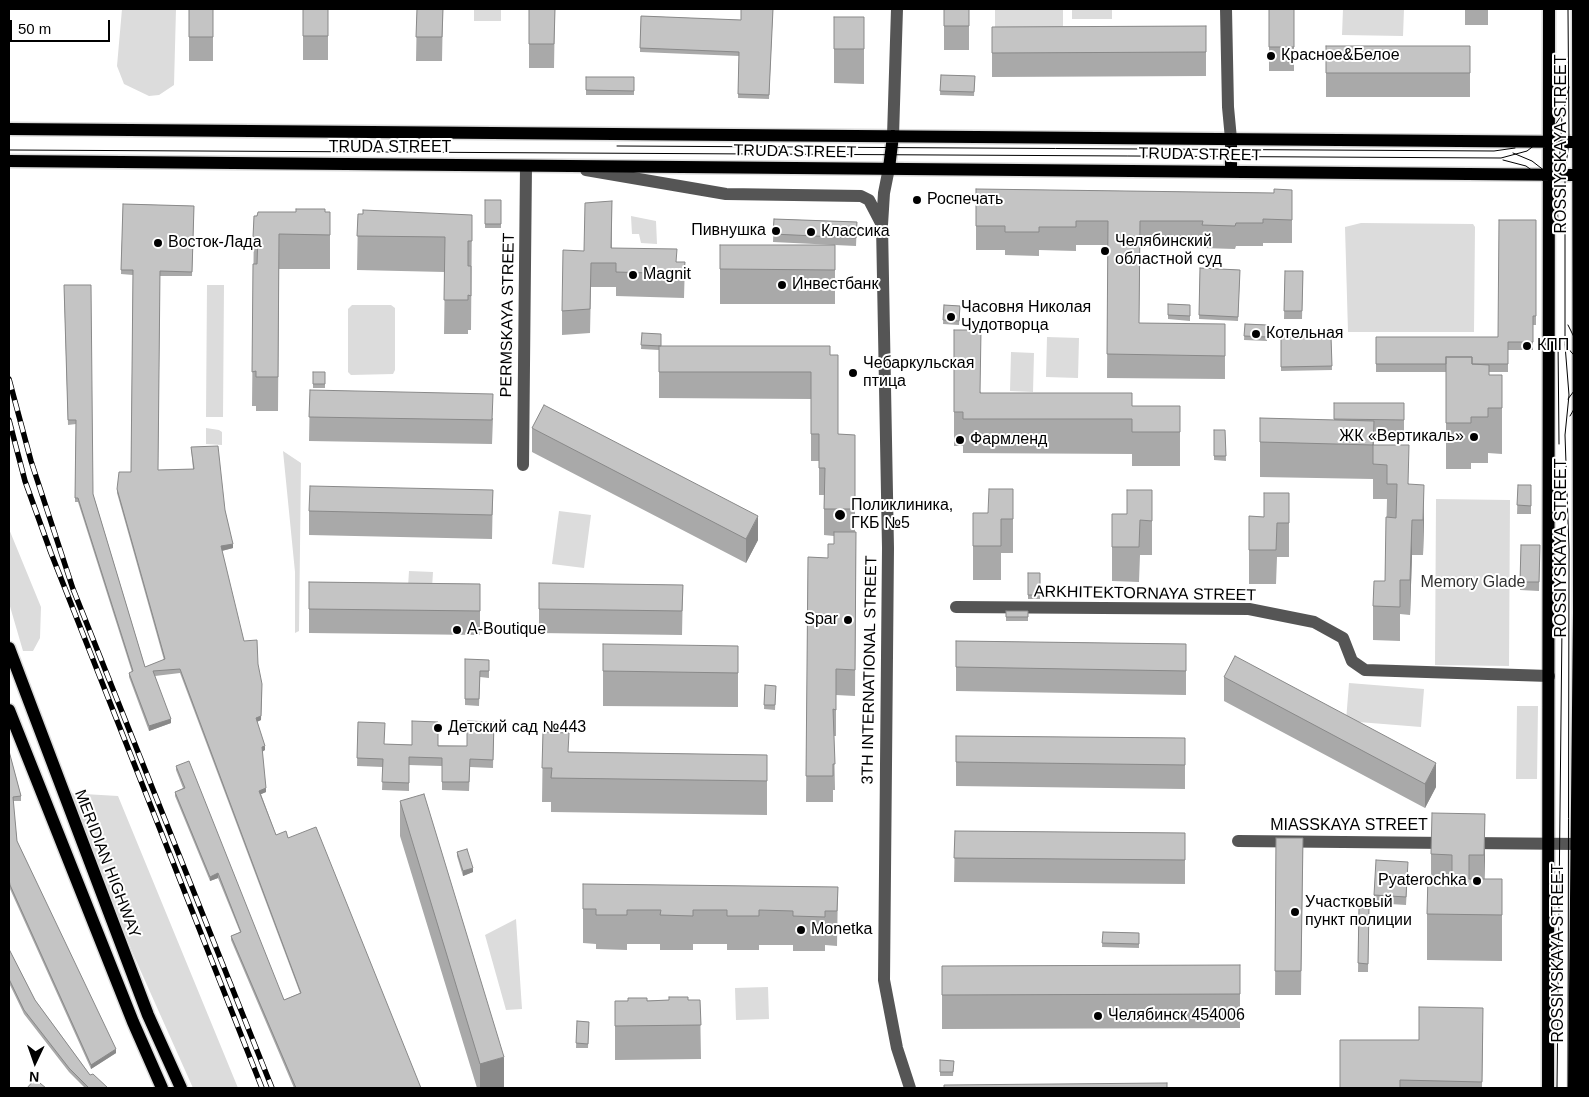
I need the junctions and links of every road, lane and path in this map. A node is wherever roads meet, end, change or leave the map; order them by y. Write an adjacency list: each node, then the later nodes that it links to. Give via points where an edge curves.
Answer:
1 (897, 9): 6 (street, 3TH INTERNATIONAL STREET)
2 (1226, 9): 7 (street)
3 (1549, 9): 8 (main road, ROSSIYSKAYA STREET)
4 (1578, 9): 9 (main road, ROSSIYSKAYA STREET)
5 (9, 129): 6 (main road, TRUDA STREET)
6 (893, 136): 7 (main road, TRUDA STREET); 13 (main road, 3TH INTERNATIONAL STREET)
7 (1231, 139): 8 (main road, TRUDA STREET); 14 (main road)
8 (1550, 141): 9 (main road, TRUDA STREET); 15 (main road, ROSSIYSKAYA STREET)
9 (1579, 142): 16 (main road, ROSSIYSKAYA STREET)
10 (9, 161): 11 (main road, TRUDA STREET)
11 (526, 166): 12 (main road, TRUDA STREET); 18 (street, PERMSKAYA STREET)
12 (564, 166): 13 (main road, TRUDA STREET); 17 (street, via 726,194 861,196 869,200)
13 (890, 168): 14 (main road, TRUDA STREET); 17 (street, 3TH INTERNATIONAL STREET)
14 (1231, 172): 15 (main road, TRUDA STREET)
15 (1550, 175): 16 (main road, TRUDA STREET); 21 (main road, ROSSIYSKAYA STREET, via 1547,391)
16 (1579, 175): 25 (main road, ROSSIYSKAYA STREET)
17 (882, 225): 28 (street, 3TH INTERNATIONAL STREET, via 888,548 884,980 897,1048)
18 (523, 465)
19 (956, 607): 21 (street, ARKHITEKTORNAYA STREET, via 1249,610 1314,622 1343,638 1352,660 1365,670)
20 (9, 648): 27 (main road, MERIDIAN HIGHWAY, via 148,1015)
21 (1549, 676): 24 (main road, ROSSIYSKAYA STREET)
22 (9, 710): 26 (main road, MERIDIAN HIGHWAY)
23 (1238, 841): 24 (street, MIASSKAYA STREET)
24 (1547, 844): 25 (street, MIASSKAYA STREET); 29 (main road, ROSSIYSKAYA STREET)
25 (1578, 844): 30 (main road, ROSSIYSKAYA STREET)
26 (162, 1088)
27 (181, 1088)
28 (910, 1088)
29 (1548, 1088)
30 (1574, 1088)

